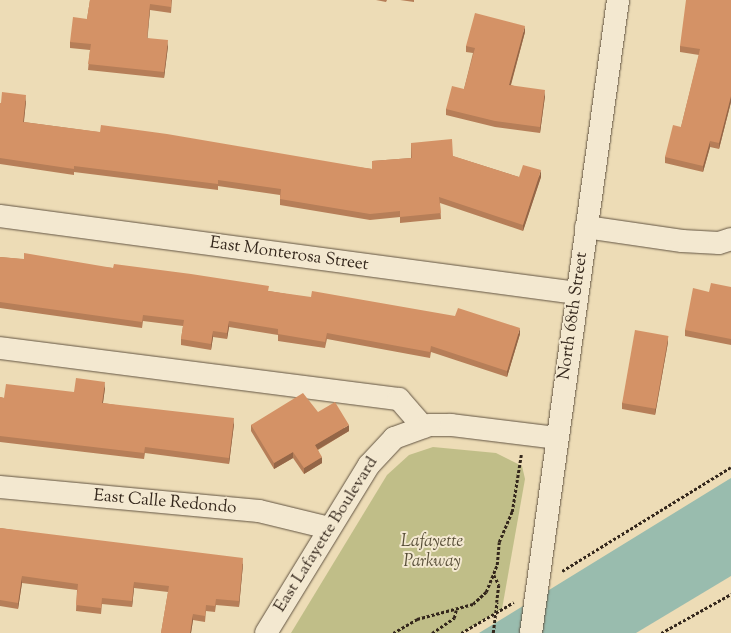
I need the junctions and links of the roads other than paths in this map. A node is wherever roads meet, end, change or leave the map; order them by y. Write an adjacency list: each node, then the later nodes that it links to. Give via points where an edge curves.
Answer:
1 (618, 0): 3 (street, North 68th Street)
2 (0, 216): 5 (street, East Monterosa Street)
3 (586, 227): 4 (street, via 682,241 719,243); 5 (street, North 68th Street)
4 (731, 239)
5 (577, 293): 8 (street, North 68th Street)
6 (0, 348): 7 (street, via 399,399)
7 (423, 427): 8 (street, East Lafayette Boulevard, via 451,425); 10 (street, East Lafayette Boulevard, via 394,438 384,446)
8 (557, 438): 12 (street, North 68th Street)
9 (0, 488): 10 (street, East Calle Redondo, via 260,511)
10 (329, 528): 11 (street, East Lafayette Boulevard)
11 (266, 633)
12 (531, 633)

